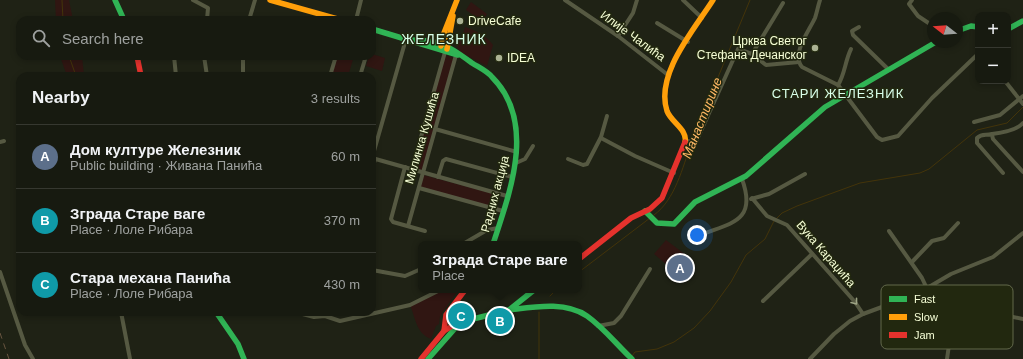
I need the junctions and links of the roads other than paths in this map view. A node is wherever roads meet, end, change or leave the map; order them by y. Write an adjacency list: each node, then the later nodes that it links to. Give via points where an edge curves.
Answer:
1 (115, 0): 15 (main road)
2 (193, 0): 16 (street, via 208,8)
3 (255, 0): 17 (street)
4 (270, 0): 18 (main road)
5 (361, 0): 19 (street)
6 (457, 0): 14 (main road)
7 (564, 0): 30 (street, Илије Чалића)
8 (637, 0): 30 (street, via 633,13)
9 (683, 0): 20 (street)
10 (713, 0): 20 (main road)
11 (820, 0): 48 (street, via 799,53)
12 (912, 0): 22 (street, via 909,4 916,15)
13 (783, 3): 39 (street)
14 (454, 11): 27 (main road); 35 (main road)
15 (122, 16)
16 (207, 16)
17 (250, 16)
18 (327, 16)
19 (357, 16)
20 (702, 18): 33 (main road)
21 (1023, 21): 26 (main road)
22 (927, 22)
23 (657, 23): 33 (street)
24 (859, 27): 49 (street, via 852,31 852,35)
25 (975, 27): 28 (main road)
26 (1011, 27)
27 (446, 28): 32 (main road, via 436,38); 34 (main road)
28 (963, 29)
29 (376, 33): 31 (main road, Радних акција)
30 (618, 36): 56 (street, Илије Чалића)
31 (407, 40): 32 (main road, Радних акција); 38 (main road, Радних акција); 71 (street)
32 (424, 40): 34 (main road, Радних акција)
33 (688, 42): 56 (main road)
34 (441, 43): 35 (main road, Радних акција); 38 (main road)
35 (448, 46): 38 (main road); 40 (main road, Радних акција)
36 (927, 47): 49 (main road)
37 (851, 49): 58 (street)
38 (444, 52): 40 (main road, Радних акција); 77 (street)
39 (752, 54): 48 (street, via 766,65); 69 (street, via 738,49 696,142)
40 (458, 55): 66 (street, Милинка Кушића); 72 (main road, Радних акција, via 483,69 505,94 516,123)
41 (975, 57): 59 (street, via 894,138 879,139)
42 (138, 60): 50 (main road)
43 (174, 60): 51 (street)
44 (205, 60): 52 (street)
45 (243, 60): 53 (street)
46 (335, 60): 54 (street)
47 (365, 60): 55 (street)
48 (799, 62): 58 (street, via 805,69)
49 (889, 70): 59 (main road)
50 (140, 72)
51 (176, 72)
52 (206, 72)
53 (243, 72)
54 (331, 72)
55 (361, 72)
56 (668, 75): 69 (main road, via 664,91 667,113 671,121 684,131)
57 (1007, 84): 61 (street)
58 (838, 85): 59 (street)
59 (846, 95): 85 (main road, via 809,119)
60 (1023, 96): 61 (street)
61 (1019, 100): 62 (street); 64 (street, via 1000,115)
62 (1023, 104)
63 (607, 116): 68 (street)
64 (974, 122)
65 (1023, 123): 67 (street)
66 (435, 130): 72 (street); 78 (street, Милинка Кушића)
67 (992, 135): 79 (street); 81 (street, via 984,134 978,137 976,142)
68 (601, 138): 73 (street, via 587,164 582,165); 80 (street)
69 (687, 141): 80 (main road)
70 (533, 146): 75 (street, via 525,159)
71 (376, 148)
72 (518, 152): 75 (main road, Радних акција)
73 (568, 159)
74 (376, 160): 76 (street)
75 (516, 163): 84 (main road, Радних акција)
76 (405, 167): 77 (street); 93 (street, via 390,217 393,222)
77 (412, 169): 78 (street)
78 (423, 172): 83 (street); 86 (street, Милинка Кушића)
79 (1023, 172)
80 (674, 173): 91 (main road, via 662,198)
81 (1003, 173)
82 (805, 174): 88 (street, via 769,194)
83 (438, 177): 84 (street, via 446,159); 87 (street)
84 (512, 177): 87 (main road, Радних акција)
85 (742, 179): 89 (street); 91 (main road, via 698,200 674,224 665,224)
86 (419, 188): 90 (street); 93 (street, Милинка Кушића)
87 (507, 196): 90 (main road, Радних акција)
88 (752, 198): 89 (street); 101 (street, Вука Караџића, via 769,217 781,221)
89 (747, 199): 98 (street, via 737,221)
90 (502, 211): 94 (main road, Радних акција)
91 (649, 216): 102 (main road, via 631,218)
92 (958, 223): 103 (street, via 944,238 932,241)
93 (408, 226): 95 (street)
94 (498, 228): 99 (street, via 487,230); 100 (main road, Радних акција)
95 (425, 231)
96 (889, 231): 103 (street)
97 (1023, 233): 109 (street, via 993,257 951,274)
98 (698, 236)
99 (468, 241)
100 (494, 241)
101 (812, 254): 113 (street); 117 (street, Вука Караџића, one-way to 117)
102 (582, 258)
103 (912, 262): 108 (street)
104 (650, 269): 127 (street, via 617,320)
105 (418, 270): 106 (street, via 405,276)
106 (376, 271)
107 (0, 272): 130 (street, via 25,345)
108 (925, 285)
109 (932, 285)
110 (434, 293): 116 (street, via 410,305)
111 (463, 293): 126 (main road, via 446,315)
112 (530, 293): 115 (main road)
113 (763, 301)
114 (881, 307): 117 (street)
115 (509, 310): 126 (main road); 127 (main road, via 544,307 568,309 582,313)
116 (376, 313)
117 (863, 314): 137 (street, via 838,330)
118 (122, 316): 131 (street)
119 (219, 316): 128 (main road)
120 (310, 316): 122 (street)
121 (325, 316): 123 (street, via 340,321)
122 (325, 316)
123 (362, 316)
124 (1013, 317): 125 (street)
125 (1023, 319)
126 (451, 326): 134 (main road); 135 (main road)
127 (598, 326): 136 (main road)
128 (232, 336): 132 (main road); 133 (main road)
129 (948, 349): 138 (street)
130 (33, 359)
131 (130, 359)
132 (240, 359)
133 (244, 359)
134 (421, 359)
135 (428, 359)
136 (632, 359)
137 (810, 359)
138 (947, 359)

